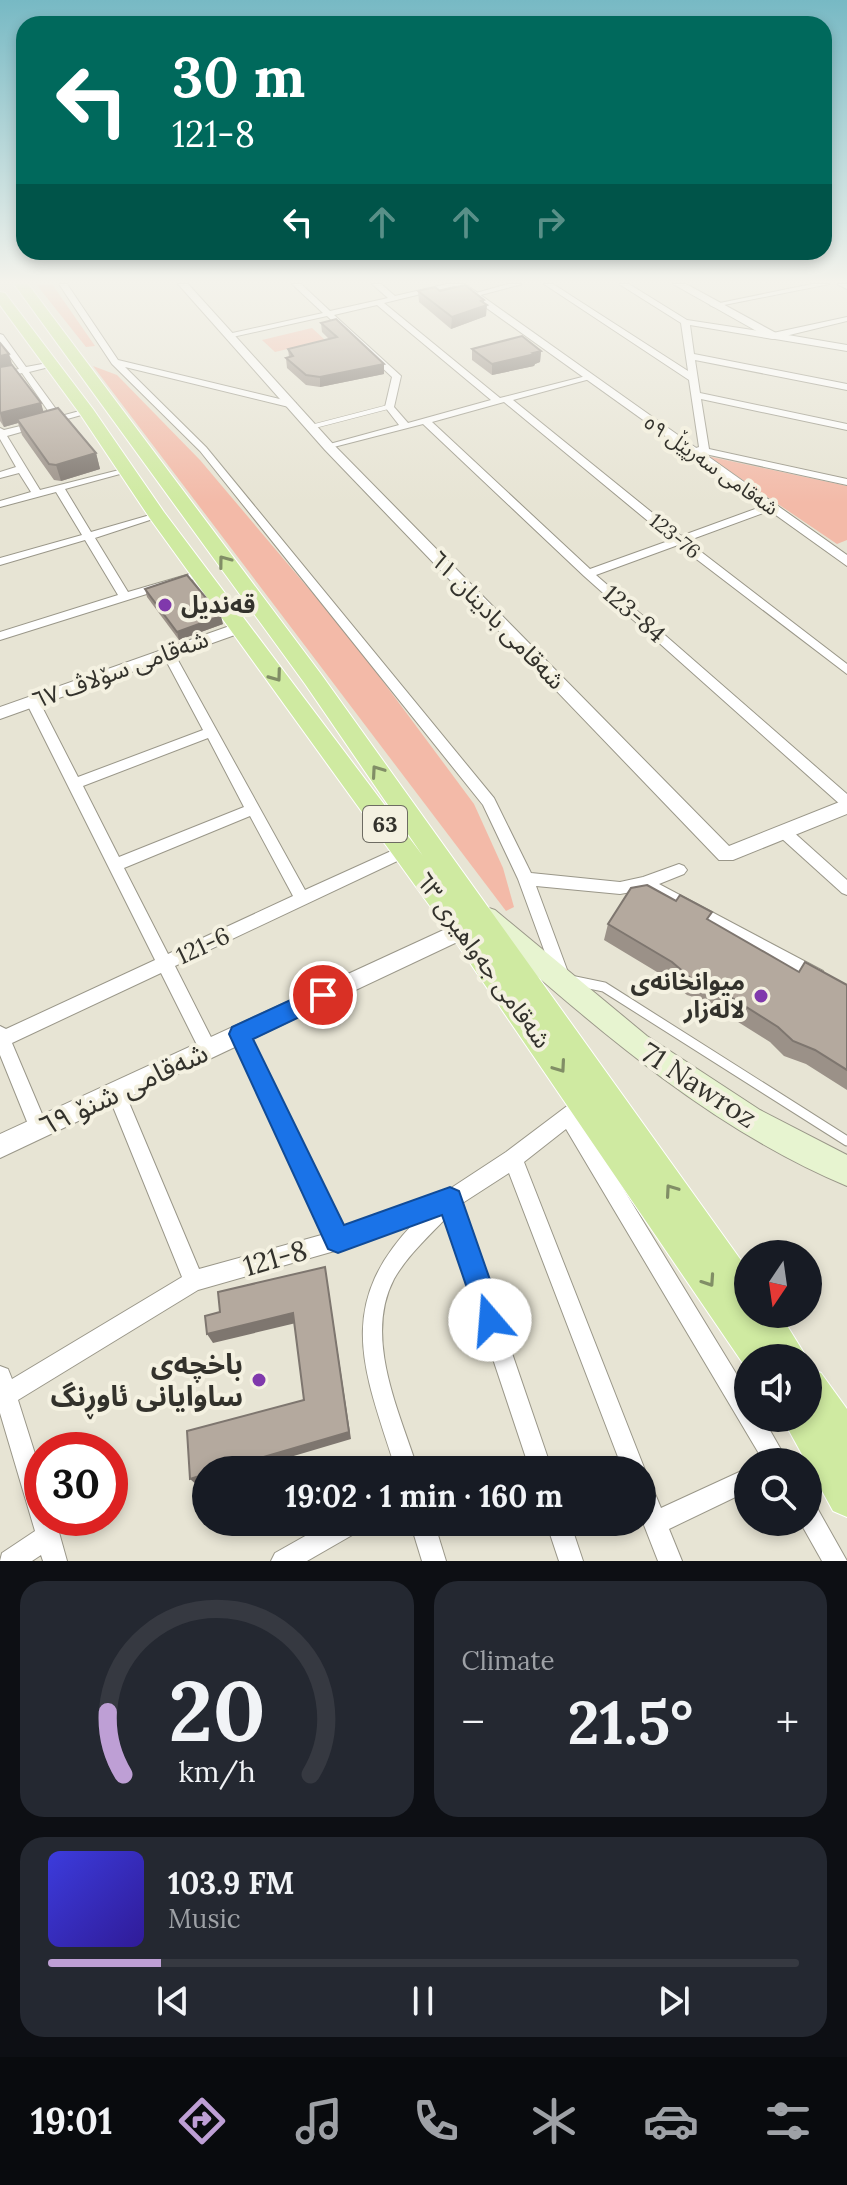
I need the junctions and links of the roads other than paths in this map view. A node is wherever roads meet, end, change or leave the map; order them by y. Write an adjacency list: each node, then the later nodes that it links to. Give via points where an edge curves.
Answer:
1 (690, 356): 17 (street)
2 (14, 357): 14 (street)
3 (45, 357): 13 (main road, شەقامی جەواهیری ٦٣ / 63)
4 (75, 357): 67 (main road, شەقامی جەواهیری ٦٣ / 63, one-way to 4, via 313,679)
5 (112, 357): 12 (street)
6 (250, 357): 21 (street, شەقامی بادینان ٦١)
7 (376, 357): 22 (street, via 397,376)
8 (447, 357): 20 (street, 123-76)
9 (559, 357): 16 (street, شەقامی سەرپێڵ ٥٩)
10 (660, 357): 17 (street)
11 (694, 357): 18 (street)
12 (115, 362): 21 (street); 63 (street, via 203,449 489,802)
13 (50, 364): 14 (street); 23 (main road, شەقامی جەواهیری ٦٣ / 63)
14 (24, 370): 15 (street); 24 (street)
15 (0, 376)
16 (587, 377): 20 (street); 31 (street, شەقامی سەرپێڵ ٥٩)
17 (694, 379): 19 (street)
18 (847, 387)
19 (697, 395): 28 (street); 32 (street)
20 (502, 400): 25 (street); 43 (street, 123-76)
21 (293, 405): 27 (street, شەقامی بادینان ٦١)
22 (388, 407): 26 (street); 27 (lane)
23 (87, 412): 24 (street); 34 (main road, شەقامی جەواهیری ٦٣ / 63)
24 (59, 419): 29 (street)
25 (425, 421): 26 (street); 47 (street, 123-84)
26 (406, 426): 30 (street)
27 (311, 427): 30 (street, شەقامی بادینان ٦١)
28 (847, 427)
29 (1, 433): 33 (street)
30 (329, 447): 59 (street, شەقامی بادینان ٦١, via 726,855)
31 (687, 448): 32 (street); 40 (street, شەقامی سەرپێڵ ٥٩)
32 (705, 452): 36 (street)
33 (22, 469): 35 (street); 38 (street)
34 (127, 469): 37 (street); 41 (main road, شەقامی جەواهیری ٦٣ / 63)
35 (0, 475)
36 (847, 482)
37 (59, 488): 38 (street); 42 (street)
38 (37, 494): 39 (street)
39 (0, 504)
40 (770, 507): 43 (street); 44 (street, شەقامی سەرپێڵ ٥٩)
41 (157, 516): 42 (street); 46 (main road, شەقامی جەواهیری ٦٣ / 63)
42 (88, 537): 45 (street); 48 (street)
43 (680, 541): 47 (street); 52 (street, 123-76)
44 (844, 556)
45 (0, 562)
46 (200, 574): 48 (street); 49 (main road, شەقامی جەواهیری ٦٣ / 63)
47 (588, 574): 57 (street, 123-84)
48 (125, 597): 50 (street)
49 (241, 627): 51 (street, شەقامی سۆلاڤ ٦٧); 60 (main road, شەقامی جەواهیری ٦٣ / 63, one-way to 60)
50 (0, 636)
51 (168, 653): 53 (street, شەقامی سۆلاڤ ٦٧); 55 (street)
52 (847, 670)
53 (33, 702): 54 (street, شەقامی سۆلاڤ ٦٧); 56 (street)
54 (0, 713)
55 (211, 732): 56 (street); 58 (street)
56 (74, 784): 61 (street)
57 (847, 804): 59 (street, شەقامی بادینان ٦١)
58 (253, 809): 61 (street); 66 (street)
59 (785, 833): 65 (street)
60 (405, 851): 66 (street, 121-6); 68 (main road, شەقامی جەواهیری ٦٣ / 63)
61 (115, 865): 69 (street)
62 (679, 870): 64 (street)
63 (526, 879): 64 (street, via 620,888); 70 (street)
64 (644, 883): 71 (street)
65 (847, 889)
66 (302, 899): 69 (street, 121-6)
67 (469, 903): 70 (main road, 71 Nawroz); 72 (main road, شەقامی جەواهیری ٦٣ / 63)
68 (463, 930): 72 (main road, شەقامی جەواهیری ٦٣ / 63); 73 (street, شەقامی شنۆ ٦٩)
69 (164, 963): 74 (street, 121-6); 75 (street)
70 (563, 981): 79 (lane, via 604,987); 82 (main road, 71 Nawroz, via 637,1045 694,1084)
71 (835, 986)
72 (521, 996): 77 (main road, شەقامی جەواهیری ٦٣ / 63, one-way to 77); 86 (main road, شەقامی جەواهیری ٦٣ / 63, one-way to 72)
73 (240, 1034): 75 (street, شەقامی شنۆ ٦٩); 84 (street)
74 (1, 1037): 78 (street)
75 (208, 1049): 76 (street, شەقامی شنۆ ٦٩)
76 (116, 1092): 78 (street, شەقامی شنۆ ٦٩); 85 (street)
77 (577, 1109): 81 (street, 121-8); 87 (main road, شەقامی جەواهیری ٦٣ / 63, one-way to 87); 89 (street)
78 (39, 1128): 80 (street, شەقامی شنۆ ٦٩)
79 (847, 1141)
80 (0, 1146)
81 (513, 1159): 83 (street, 121-8); 96 (street)
82 (847, 1171)
83 (450, 1200): 84 (street, 121-8); 94 (street, via 398,1256 371,1314 375,1359); 95 (street)
84 (338, 1240): 85 (street, 121-8)
85 (194, 1281): 88 (street, 121-8)
86 (734, 1281)
87 (751, 1344)
88 (3, 1386): 93 (street)
89 (734, 1389)
90 (822, 1406): 92 (main road)
91 (809, 1432): 98 (main road)
92 (847, 1441)
93 (24, 1454)
94 (403, 1456)
95 (536, 1456)
96 (629, 1456)
97 (734, 1486): 99 (street)
98 (847, 1497)
99 (656, 1523)
100 (656, 1526): 113 (street)
101 (32, 1536): 108 (street)
102 (49, 1536): 109 (street)
103 (334, 1536): 107 (street)
104 (426, 1536): 111 (street)
105 (563, 1536): 112 (street)
106 (821, 1536): 114 (street)
107 (311, 1553): 110 (street)
108 (10, 1561)
109 (55, 1561)
110 (283, 1561)
111 (434, 1561)
112 (571, 1561)
113 (670, 1561)
114 (835, 1561)

